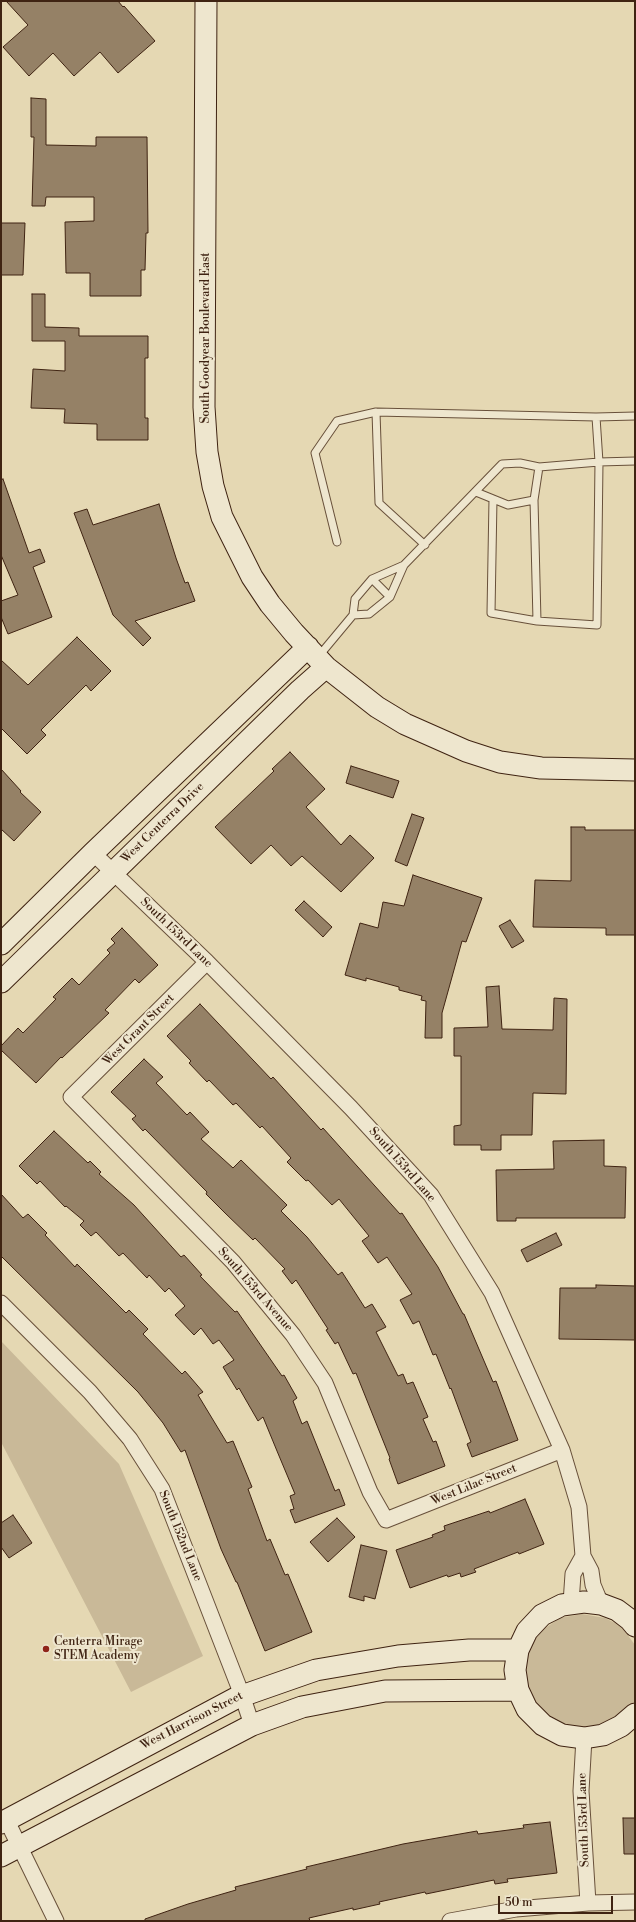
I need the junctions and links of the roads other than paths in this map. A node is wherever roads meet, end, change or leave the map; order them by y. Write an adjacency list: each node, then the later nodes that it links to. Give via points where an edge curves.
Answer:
1 (206, 1): 18 (street, South Goodyear Boulevard East, via 204,408 209,466 222,517 252,577 270,604)
2 (376, 412): 4 (lane); 11 (lane, via 336,421 315,453); 12 (lane, via 379,502)
3 (635, 416): 4 (lane)
4 (596, 417): 6 (lane)
5 (635, 461): 6 (lane)
6 (599, 462): 7 (lane); 17 (lane, via 597,625)
7 (539, 467): 8 (lane, via 520,463 502,464); 10 (lane)
8 (476, 492): 9 (lane); 12 (lane)
9 (493, 499): 10 (lane, via 508,505); 17 (lane, via 491,613)
10 (534, 500): 17 (lane)
11 (337, 542)
12 (425, 545): 13 (lane)
13 (404, 565): 14 (lane); 15 (lane)
14 (372, 579): 15 (lane); 16 (lane, via 355,599)
15 (390, 597): 16 (lane, via 369,614)
16 (353, 615): 18 (lane)
17 (537, 622)
18 (317, 657): 19 (street, South Goodyear Boulevard East, via 377,707 405,724 466,751 500,762 541,768); 20 (street); 21 (street, West Centerra Drive, via 300,690)
19 (635, 770)
20 (93, 853): 21 (street, South 153rd Lane); 22 (street)
21 (112, 872): 23 (street, South 153rd Lane); 24 (street, West Centerra Drive)
22 (1, 944)
23 (207, 962): 25 (street, West Grant Street); 27 (street, South 153rd Lane, via 351,1108 431,1196 492,1293)
24 (1, 982)
25 (71, 1097): 28 (street, South 153rd Avenue, via 233,1262 293,1335 324,1384 370,1492)
26 (1, 1303): 35 (street, South 152nd Lane, via 90,1392 130,1438 162,1489)
27 (562, 1450): 28 (street, West Lilac Street); 29 (street, South 153rd Lane, via 579,1507)
28 (386, 1520)
29 (583, 1556): 30 (street, via 573,1574); 31 (street, South 153rd Lane, via 591,1571)
30 (571, 1603): 31 (street); 33 (street, via 542,1615 527,1631)
31 (601, 1604): 32 (street, via 616,1610)
32 (633, 1623)
33 (518, 1650): 34 (street, via 515,1670); 35 (street, West Harrison Street, via 469,1650 391,1658 316,1670)
34 (518, 1690): 37 (street, via 385,1691 302,1706); 38 (street, via 528,1709 543,1725 562,1735)
35 (242, 1695): 37 (street, South 152nd Lane); 39 (street, West Harrison Street)
36 (635, 1714): 38 (street, via 621,1726 603,1735)
37 (252, 1725): 40 (street)
38 (584, 1738): 43 (street, South 153rd Lane, via 581,1791)
39 (4, 1822): 40 (street)
40 (20, 1846): 41 (street); 44 (street)
41 (1, 1856)
42 (635, 1902): 43 (street)
43 (588, 1903): 45 (street, via 516,1909)
44 (56, 1921)
45 (450, 1921)

